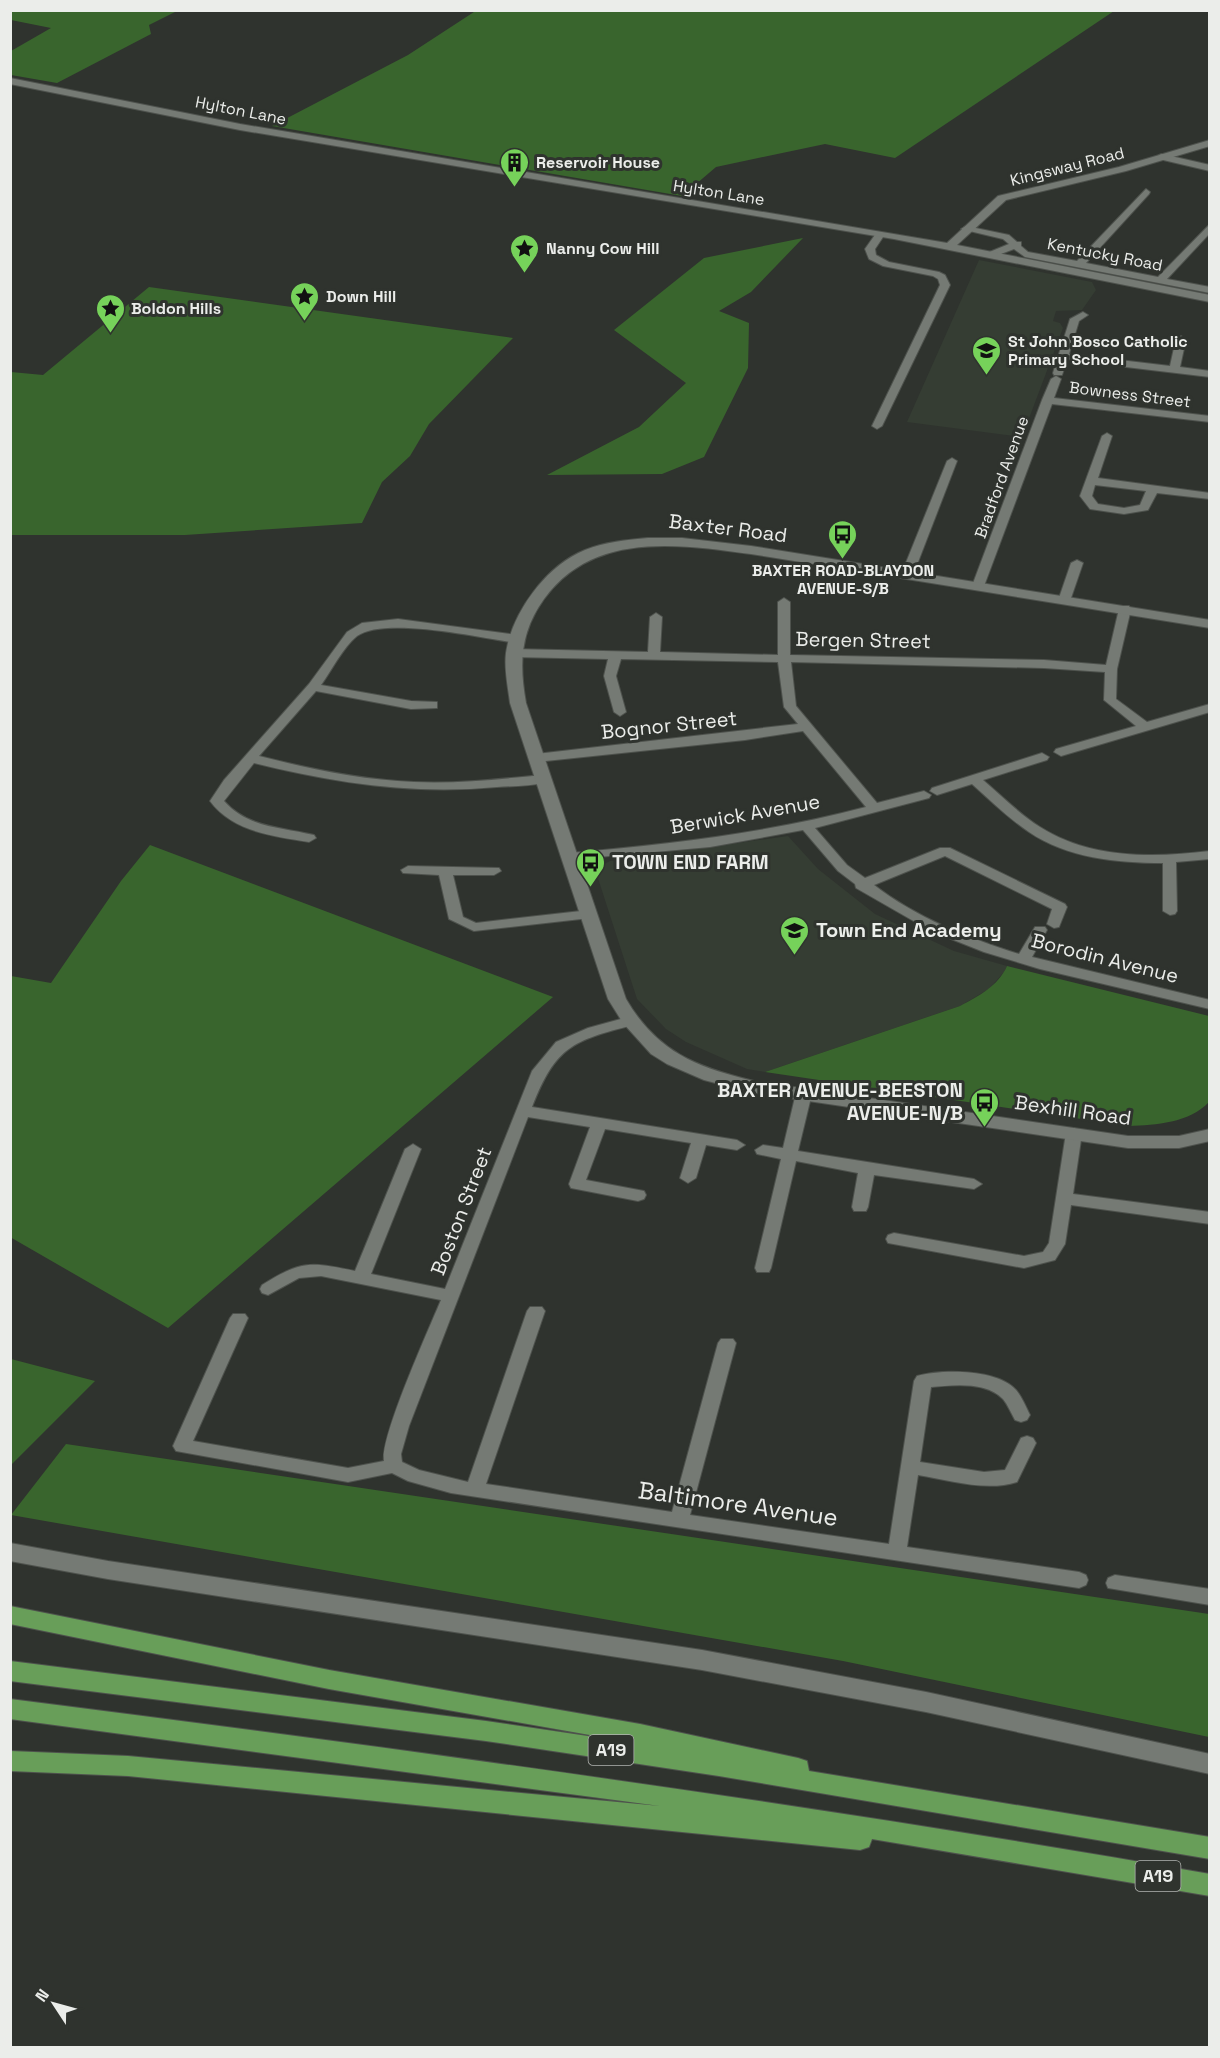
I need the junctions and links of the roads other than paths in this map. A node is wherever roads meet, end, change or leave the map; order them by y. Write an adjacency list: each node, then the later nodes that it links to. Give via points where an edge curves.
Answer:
1 (10, 81): 8 (street, Hylton Lane, via 251,129)
2 (1209, 143): 3 (street, Kingsway Road)
3 (1162, 157): 4 (street); 7 (street, Kingsway Road, via 1002,198)
4 (1209, 168)
5 (1146, 192): 12 (street)
6 (1209, 227): 13 (street)
7 (966, 230): 9 (street, Kentucky Road, via 1006,237); 10 (street, Kingsway Road)
8 (880, 234): 10 (street, Hylton Lane); 23 (street, via 870,249 872,257 886,264 936,274 945,285)
9 (1018, 244): 11 (street); 12 (street, Kentucky Road, via 1025,254)
10 (949, 247): 11 (street, Hylton Lane)
11 (990, 255): 15 (street, Hylton Lane)
12 (1080, 264): 13 (street, Kentucky Road)
13 (1160, 280): 14 (street, Kentucky Road)
14 (1209, 290)
15 (1209, 299)
16 (1083, 315): 18 (street, Bradford Avenue, via 1075,319)
17 (1182, 339): 19 (street)
18 (1063, 356): 19 (street); 21 (street, Bradford Avenue)
19 (1174, 369): 20 (street)
20 (1209, 374)
21 (1047, 400): 22 (street, Bowness Street); 31 (street, Bradford Avenue)
22 (1209, 419)
23 (877, 426)
24 (1107, 436): 26 (street)
25 (952, 461): 30 (street)
26 (1092, 481): 27 (street); 27 (street, via 1086,496 1094,507 1124,511 1144,508)
27 (1153, 489): 28 (street)
28 (1209, 496)
29 (1077, 563): 32 (street)
30 (907, 575): 31 (street, Baxter Road); 37 (street, Baxter Road, via 689,542 629,542 592,552 555,576 522,624)
31 (978, 586): 32 (street, Baxter Road)
32 (1065, 598): 34 (street, Baxter Road)
33 (784, 602): 40 (street)
34 (1125, 609): 36 (street, Baxter Road); 41 (street)
35 (656, 617): 39 (street)
36 (1209, 624)
37 (515, 646): 38 (street, Bergen Street); 42 (street, Bergen Street, via 398,623 366,626 351,635); 50 (street, via 518,703)
38 (615, 657): 39 (street, Bergen Street); 45 (street, via 610,676)
39 (654, 657): 40 (street, Bergen Street)
40 (784, 658): 41 (street, Bergen Street, via 1044,663); 46 (street, via 790,707)
41 (1111, 669): 47 (street, via 1110,700)
42 (313, 687): 43 (street, via 411,705); 49 (street, Bergen Street)
43 (433, 705)
44 (1209, 708): 47 (street)
45 (620, 712)
46 (806, 727): 50 (street, Bognor Street); 54 (street)
47 (1145, 727): 48 (street)
48 (1061, 752)
49 (251, 758): 52 (street, via 322,775 397,786 434,787); 56 (street, Bergen Street, via 217,801 223,810 265,830)
50 (536, 758): 52 (street)
51 (1042, 758): 53 (street, Berwick Avenue)
52 (543, 778): 58 (street)
53 (975, 780): 54 (street, Berwick Avenue); 59 (street, via 1037,831 1063,843 1116,855)
54 (874, 808): 55 (street, Berwick Avenue)
55 (806, 826): 58 (street, Berwick Avenue, via 696,845); 63 (street, Borodin Avenue)
56 (309, 838)
57 (1209, 855): 59 (street)
58 (570, 857): 65 (street)
59 (1170, 859): 64 (street)
60 (408, 870): 62 (street)
61 (494, 871): 62 (street)
62 (445, 872): 65 (street, via 456,919 474,927)
63 (861, 885): 66 (street, Borodin Avenue, via 966,941); 66 (street, Borodin Avenue, via 945,851 1060,907)
64 (1170, 911)
65 (590, 914): 68 (street)
66 (1024, 958): 67 (street, Borodin Avenue)
67 (1209, 1005)
68 (628, 1022): 69 (street, Bexhill Road, via 650,1046 676,1063 710,1077); 70 (street, Boston Street, via 561,1045 537,1074)
69 (804, 1093): 72 (street, Bexhill Road); 78 (street)
70 (522, 1111): 71 (street); 90 (street, Boston Street)
71 (599, 1123): 74 (street); 82 (street, via 577,1184)
72 (1074, 1133): 73 (street, Bexhill Road, via 1128,1142 1179,1142); 83 (street)
73 (1209, 1135)
74 (700, 1140): 75 (street); 80 (street)
75 (737, 1145)
76 (413, 1149): 88 (street)
77 (763, 1150): 78 (street)
78 (789, 1155): 79 (street); 87 (street)
79 (867, 1169): 81 (street); 84 (street)
80 (688, 1178)
81 (974, 1184)
82 (638, 1195)
83 (1064, 1198): 85 (street); 86 (street, via 1057,1244 1049,1256 1024,1262)
84 (860, 1207)
85 (1209, 1218)
86 (894, 1239)
87 (762, 1268)
88 (361, 1278): 89 (street, via 321,1270 295,1272); 90 (street)
89 (268, 1289)
90 (450, 1296): 96 (street, Boston Street, via 400,1426 392,1455)
91 (536, 1311): 98 (street)
92 (239, 1318): 96 (street, via 182,1446 348,1475)
93 (727, 1343): 99 (street)
94 (1021, 1415): 97 (street, via 1008,1394 988,1383 947,1378 923,1381)
95 (1027, 1443): 97 (street, via 1011,1477 984,1479)
96 (394, 1466): 98 (street, Baltimore Avenue, via 441,1484)
97 (910, 1467): 101 (street)
98 (476, 1489): 99 (street, Baltimore Avenue)
99 (679, 1522): 101 (street, Baltimore Avenue)
100 (10, 1552): 109 (street, via 702,1660 926,1702)
101 (897, 1552): 102 (street, Baltimore Avenue)
102 (1079, 1580)
103 (1114, 1583): 104 (street)
104 (1209, 1597)
105 (10, 1615): 110 (highway, via 374,1688 746,1755)
106 (10, 1671): 110 (highway, A19, via 498,1733)
107 (10, 1709): 112 (highway, A19, via 645,1794)
108 (10, 1761): 112 (highway, via 128,1766)
109 (1209, 1764)
110 (936, 1802): 111 (highway, A19)
111 (1209, 1848)
112 (1107, 1866): 113 (highway, A19)
113 (1209, 1885)

